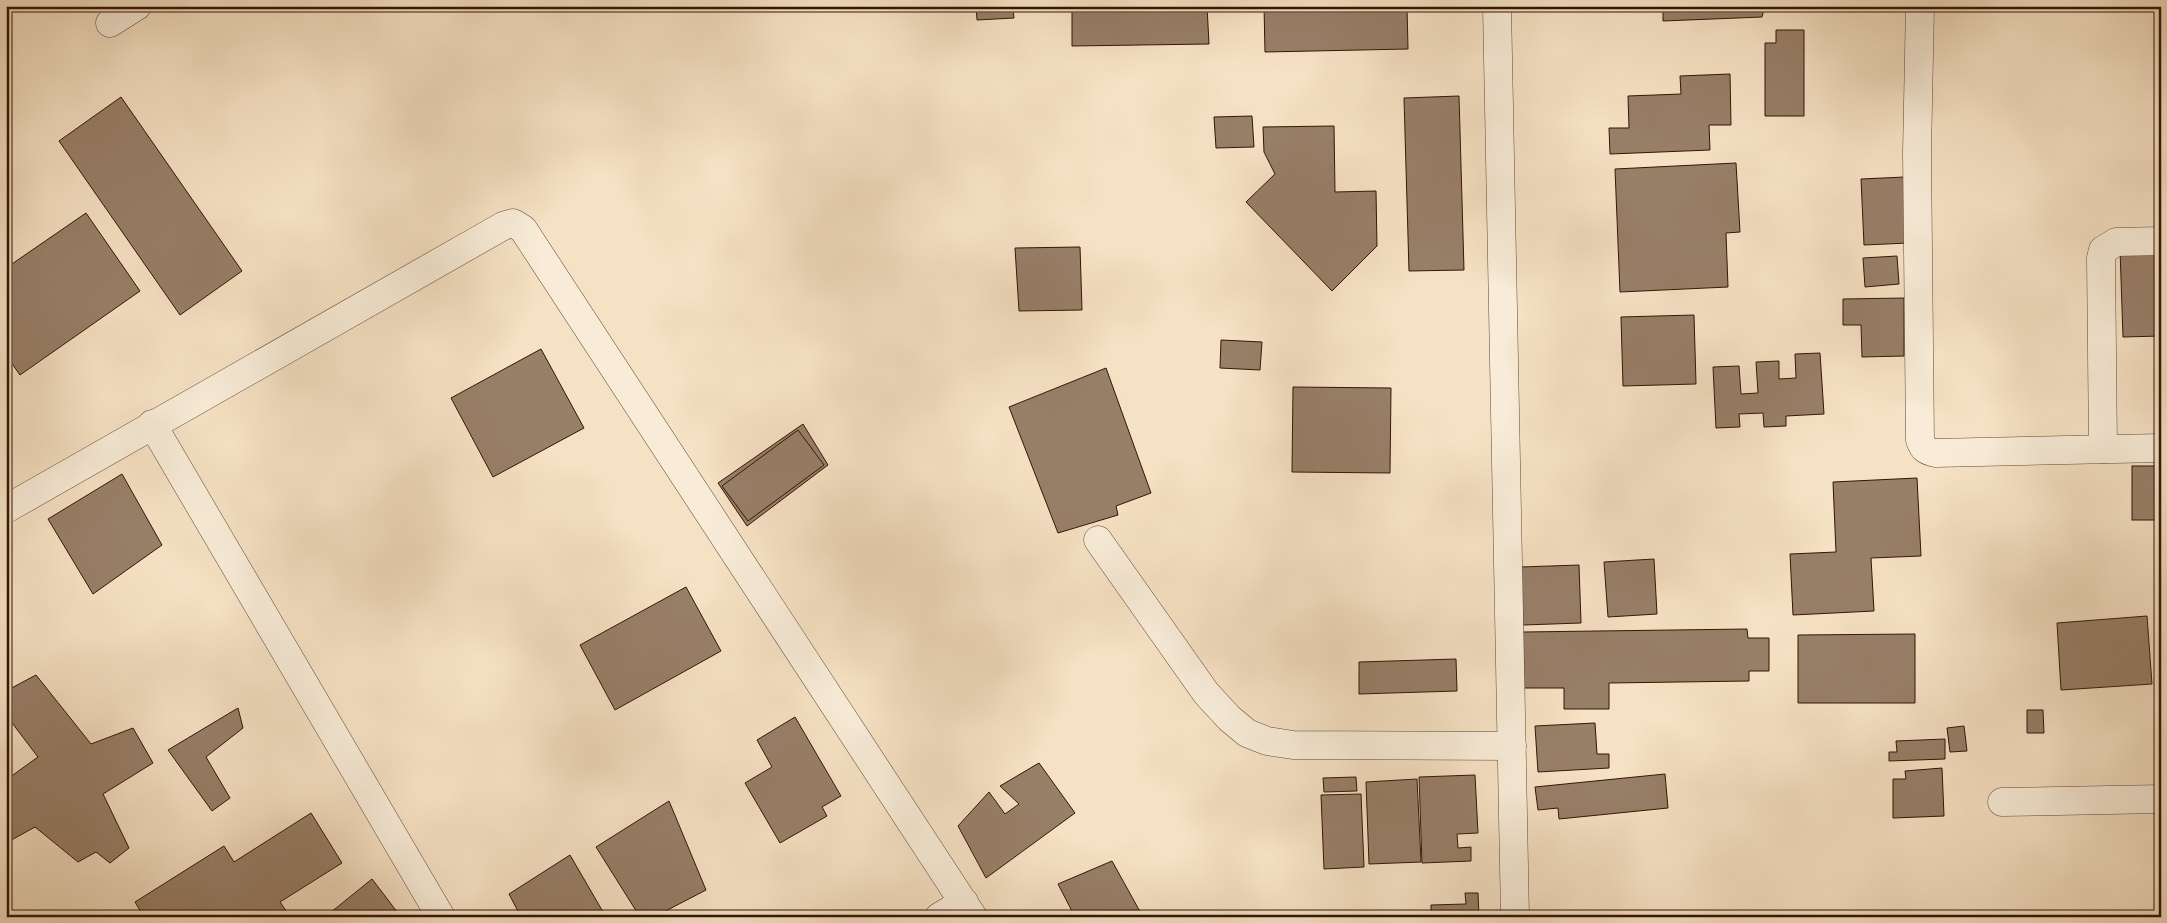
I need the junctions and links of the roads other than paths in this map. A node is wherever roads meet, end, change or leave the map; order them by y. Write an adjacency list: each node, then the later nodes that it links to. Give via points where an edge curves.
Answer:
1 (137, 6): 4 (street)
2 (1498, 6): 11 (street)
3 (1920, 6): 8 (street, via 1917,153 1920,440 1923,448 1936,453)
4 (110, 23)
5 (2161, 241): 8 (street, via 2116,242 2103,250 2100,258)
6 (152, 424): 9 (street); 14 (street, via 503,226 513,223 523,228); 15 (street)
7 (2161, 448): 8 (street)
8 (2103, 449)
9 (6, 509)
10 (1098, 540): 11 (street, via 1206,693 1247,733 1267,741 1294,745)
11 (1512, 746): 17 (street)
12 (2161, 799): 13 (street)
13 (2002, 802)
14 (969, 910): 16 (street)
15 (441, 917)
16 (939, 917)
17 (1515, 917)

